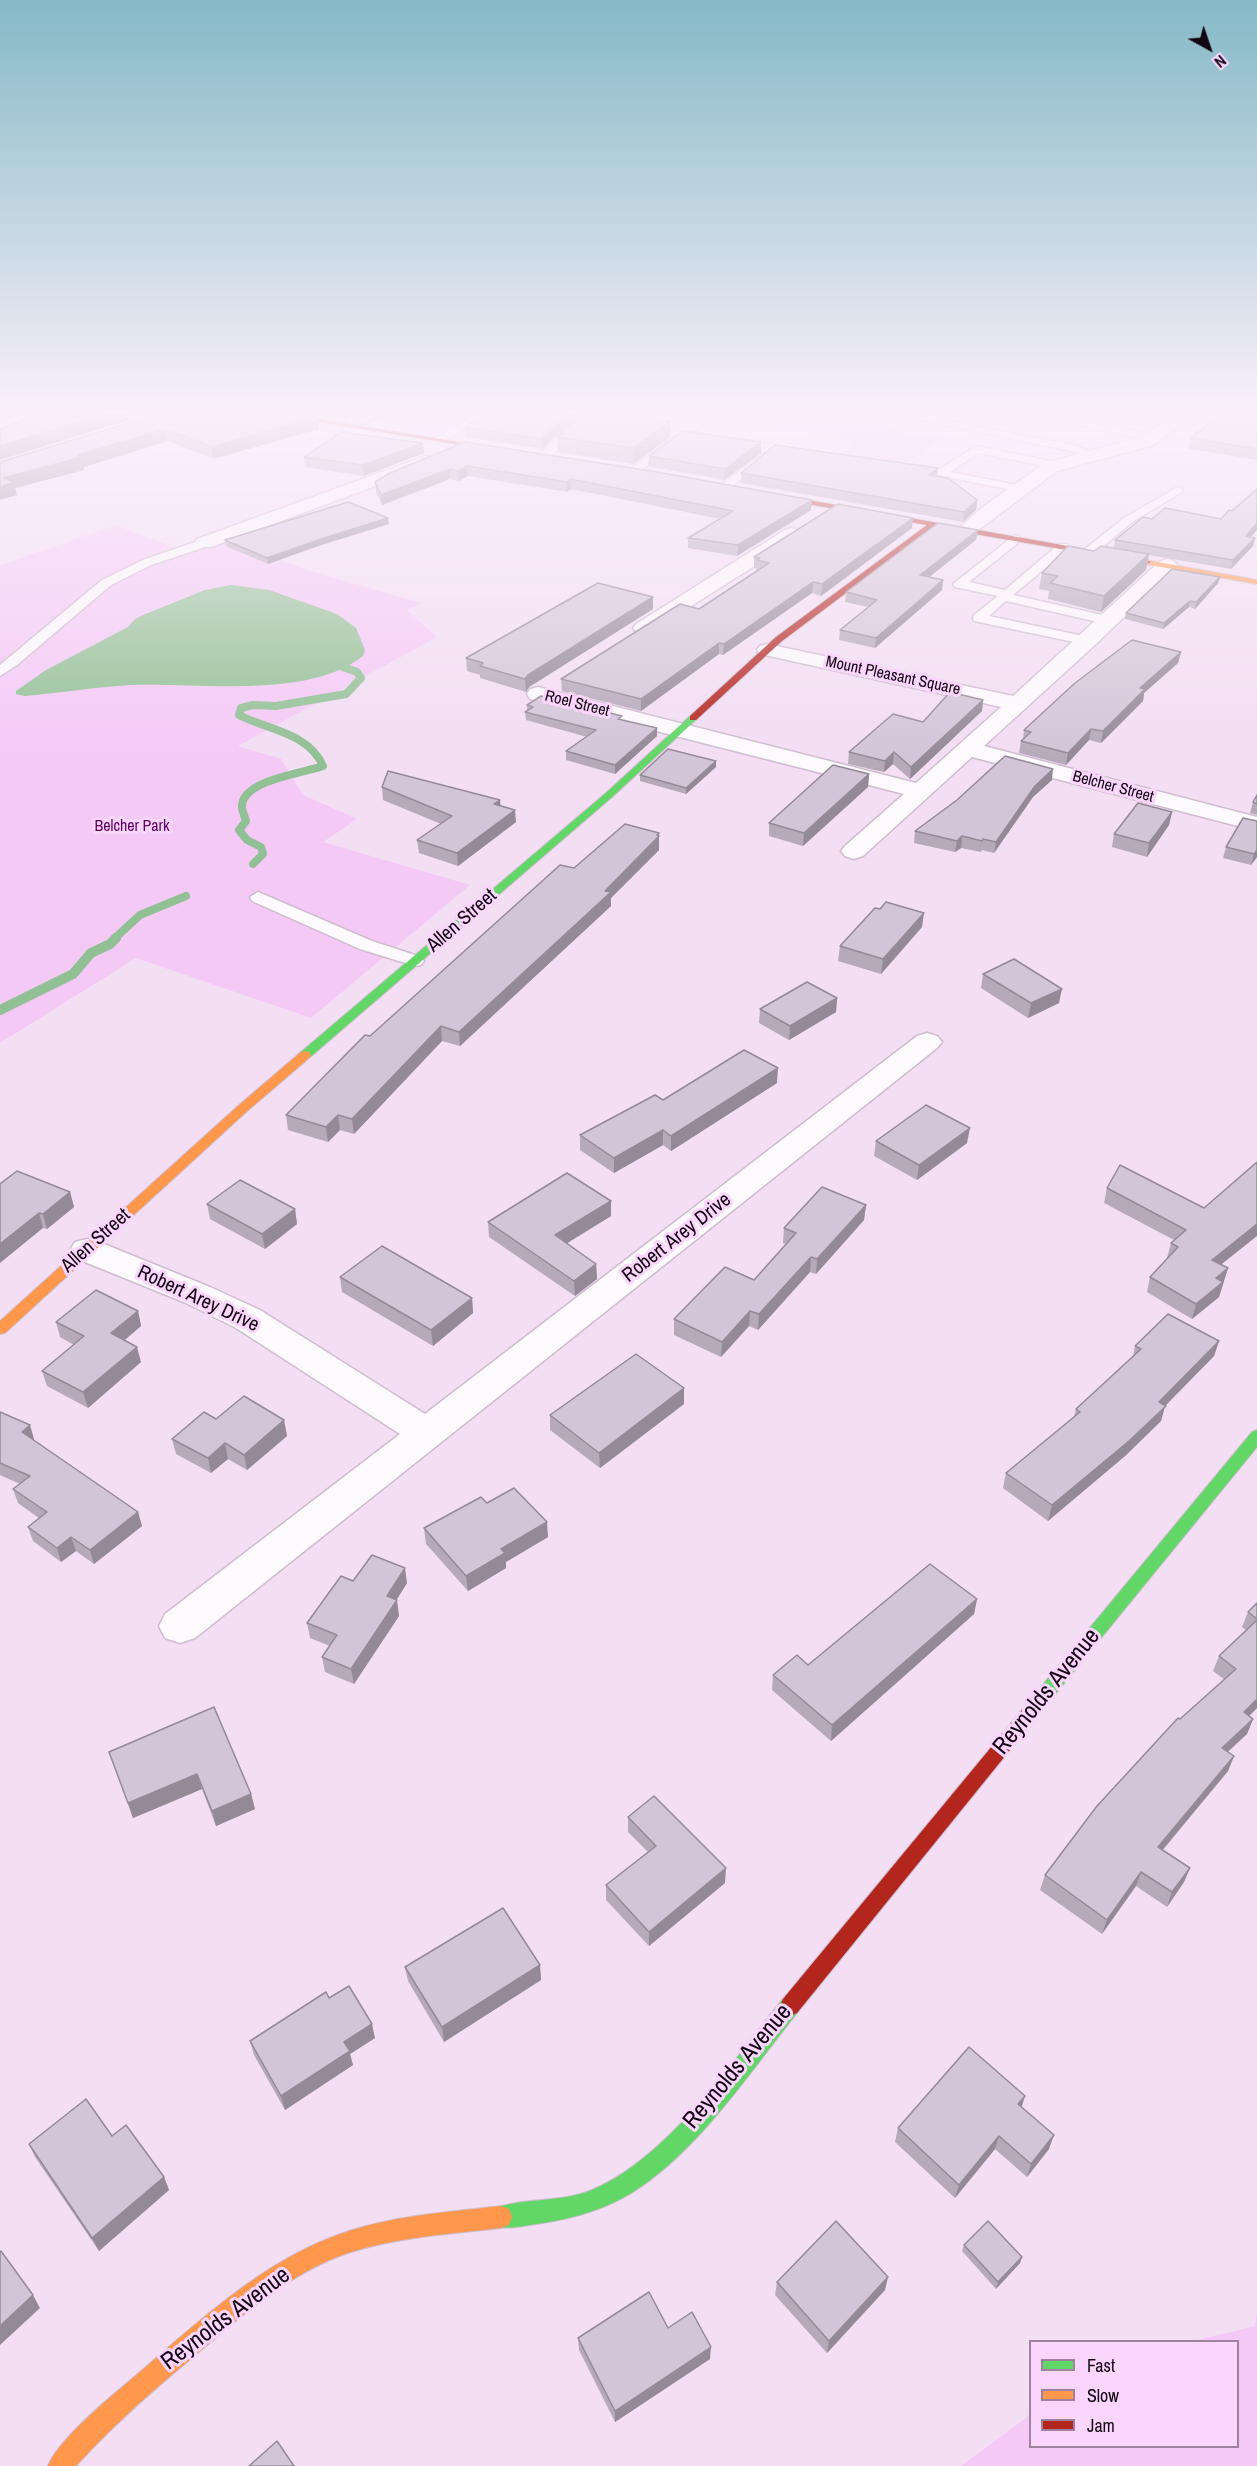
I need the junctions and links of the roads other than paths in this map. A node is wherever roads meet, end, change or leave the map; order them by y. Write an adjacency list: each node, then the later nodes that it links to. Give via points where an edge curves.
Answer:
1 (242, 529): 8 (street)
2 (800, 529): 15 (street)
3 (926, 529): 17 (street, Allen Street)
4 (961, 529): 6 (street)
5 (1117, 529): 10 (lane)
6 (966, 530): 7 (street)
7 (1015, 539): 9 (street); 13 (lane, via 959,584)
8 (204, 543): 18 (lane, via 117,577 95,590)
9 (1063, 547): 10 (street); 13 (lane)
10 (1089, 552): 11 (street)
11 (1167, 566): 12 (street); 14 (street)
12 (1257, 582)
13 (1005, 595): 14 (lane); 16 (lane, via 979,618)
14 (1111, 621): 16 (street)
15 (626, 639)
16 (1088, 642): 20 (street)
17 (767, 650): 20 (street, Mount Pleasant Square); 21 (street, Allen Street)
18 (0, 672)
19 (557, 682): 21 (street, Roel Street, via 538,694)
20 (1018, 704): 22 (street)
21 (681, 730): 23 (street, Roel Street); 27 (street, Allen Street)
22 (968, 749): 23 (street); 24 (street, Belcher Street)
23 (921, 791): 25 (street)
24 (1257, 825)
25 (854, 851)
26 (258, 897): 27 (lane, via 366,945)
27 (415, 961): 29 (street, Allen Street, via 226,1123)
28 (927, 1042): 31 (street, Robert Arey Drive)
29 (87, 1250): 30 (street, Allen Street); 31 (street, Robert Arey Drive, via 248,1319)
30 (0, 1329)
31 (427, 1433): 33 (street, Robert Arey Drive)
32 (1257, 1436): 34 (street, Reynolds Avenue, via 736,2072 652,2163 609,2194 561,2210 406,2229 327,2250 287,2270 250,2295 144,2384 76,2446)
33 (180, 1626)
34 (60, 2466)

